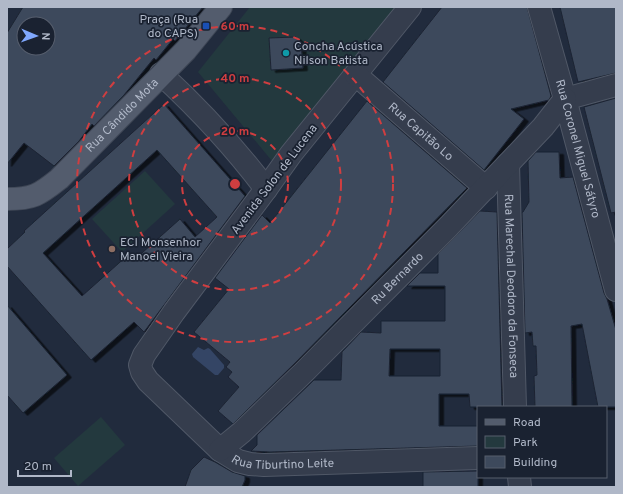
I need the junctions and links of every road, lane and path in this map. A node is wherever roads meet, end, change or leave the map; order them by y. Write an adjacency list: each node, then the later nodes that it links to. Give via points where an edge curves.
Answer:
1 (221, 7): 4 (main road, Rua Cândido Mota, via 186,50)
2 (410, 7): 5 (street, Avenida Solon de Lucena)
3 (539, 7): 7 (street, Rua Coronel Miguel Sátyro)
4 (161, 74): 10 (street, via 193,105); 11 (main road, Rua Cândido Mota, via 59,179 44,191 25,199)
5 (356, 75): 9 (street, Rua Capitão Lo); 10 (street, Avenida Solon de Lucena, via 305,136)
6 (616, 85): 7 (street)
7 (565, 99): 8 (street, Ru Bernardo); 12 (street, Rua Coronel Miguel Sátyro)
8 (508, 164): 9 (street, Ru Bernardo); 14 (street, Rua Marechal Deodoro da Fonseca)
9 (486, 188): 15 (street, Ru Bernardo, via 304,372)
10 (266, 189): 13 (street, Avenida Solon de Lucena)
11 (7, 199)
12 (616, 290)
13 (144, 355): 15 (street, Rua Tiburtino Leite, via 140,365 148,381)
14 (515, 406)
15 (220, 450): 16 (street, Rua Tiburtino Leite, via 238,461 264,465)
16 (477, 458)

